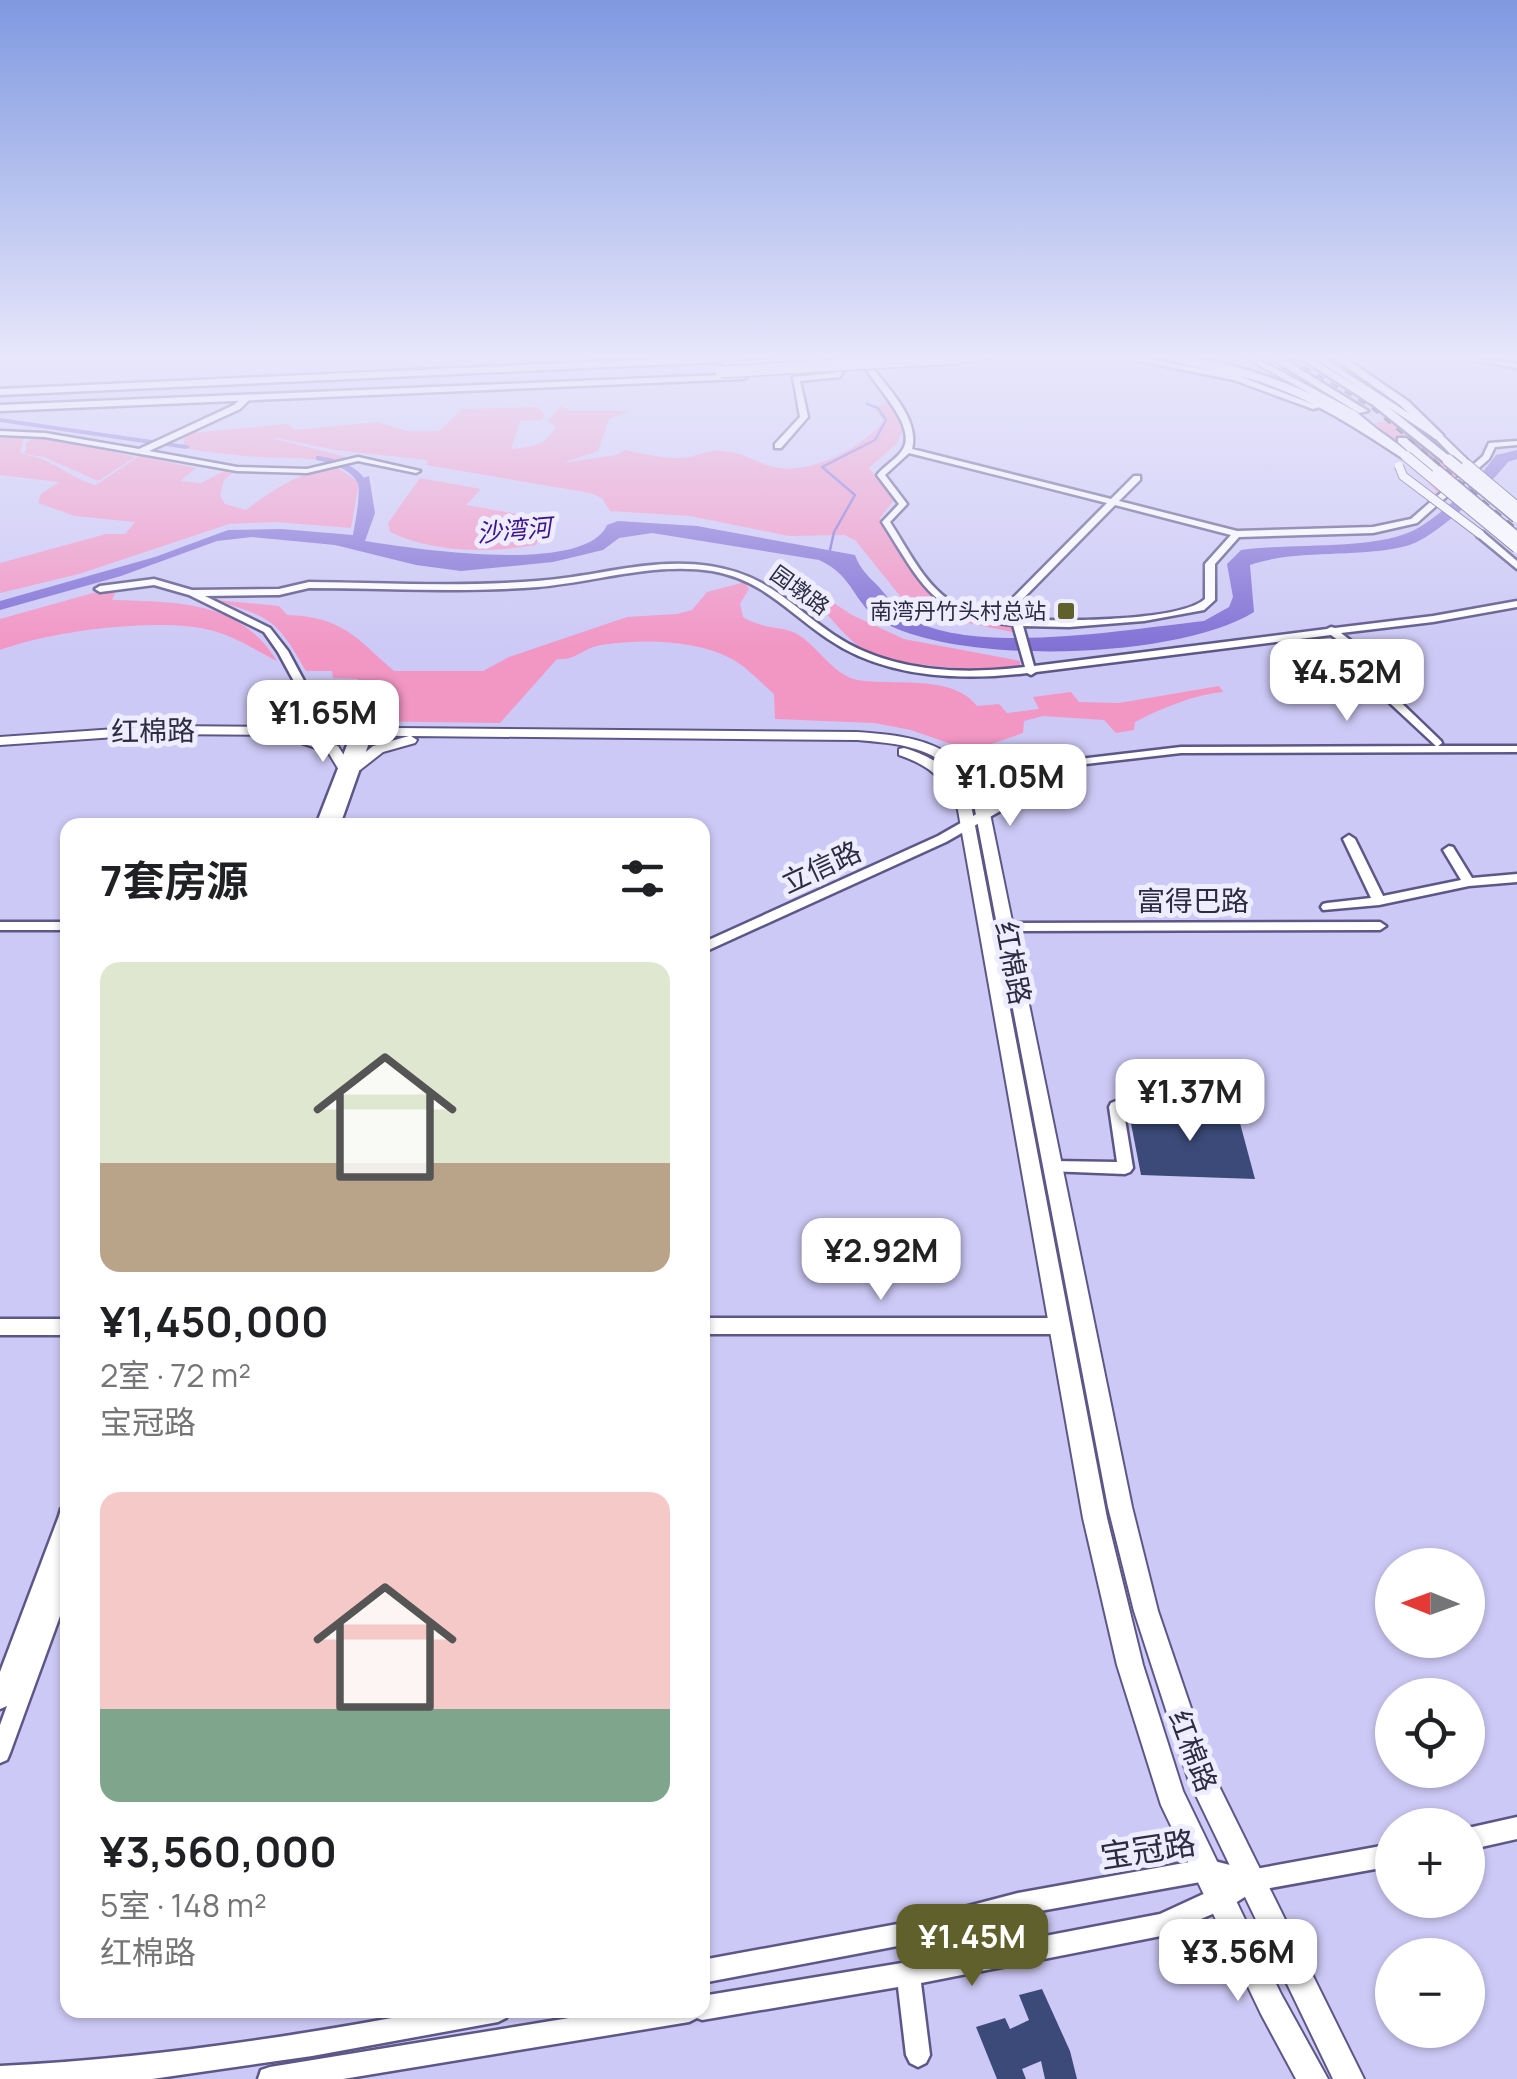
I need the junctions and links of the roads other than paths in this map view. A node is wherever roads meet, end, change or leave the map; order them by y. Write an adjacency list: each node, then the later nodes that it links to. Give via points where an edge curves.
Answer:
1 (165, 455): 14 (street, via 287,473 370,459)
2 (901, 455): 28 (street, via 880,474 903,504 886,522 948,605)
3 (927, 455): 17 (street)
4 (1395, 455): 12 (highway)
5 (1396, 455): 12 (highway)
6 (1396, 455): 12 (main road)
7 (1415, 455): 15 (highway)
8 (1447, 455): 11 (highway)
9 (1457, 455): 13 (main road)
10 (1487, 455): 21 (street, via 1426,513 1398,526)
11 (1451, 458): 13 (highway, bridge); 20 (highway, bridge)
12 (1402, 461): 15 (main road, bridge); 24 (street, bridge, via 1403,476)
13 (1467, 466): 18 (main road, bridge)
14 (416, 471)
15 (1431, 472): 19 (main road, bridge); 22 (highway, bridge)
16 (1137, 478): 17 (street)
17 (1113, 502): 21 (street); 28 (street)
18 (1517, 507)
19 (1472, 510): 22 (highway, bridge); 23 (main road, bridge)
20 (1517, 517)
21 (1237, 534): 29 (street, via 1210,564 1210,600 1201,608)
22 (1517, 538)
23 (1517, 548)
24 (1517, 566)
25 (100, 589): 26 (street, via 154,582)
26 (192, 593): 33 (street, 园墩路, via 540,584 655,564 754,580 866,657 920,671); 34 (street, via 266,630)
27 (1517, 604): 30 (street, 园墩路)
28 (997, 620): 29 (street)
29 (1018, 625): 33 (street)
30 (1331, 630): 32 (street); 33 (street, 园墩路)
31 (1322, 662): 38 (street, via 1383,692)
32 (1374, 664)
33 (1031, 672)
34 (326, 731): 35 (main road, 红棉路); 39 (main road, 红棉路, via 120,730)
35 (360, 737): 36 (main road, 红棉路); 37 (main road, 红棉路); 44 (street); 47 (main road, 红棉路, via 902,740 954,760 975,786)
36 (303, 739): 39 (main road, 红棉路); 44 (main road, via 334,749)
37 (410, 740): 44 (main road); 47 (main road, 红棉路, via 897,750 948,775)
38 (1438, 743): 40 (street, 立信路); 42 (street, 立信路)
39 (0, 744)
40 (1500, 746): 41 (street, 立信路); 42 (street, 立信路)
41 (1517, 746)
42 (1288, 748): 43 (street, 立信路)
43 (1181, 750): 47 (street, 立信路, via 1064,766)
44 (350, 767): 45 (street); 46 (street)
45 (325, 818)
46 (336, 818)
47 (976, 820): 57 (main road, 红棉路); 58 (street, 立信路); 62 (main road, 红棉路)
48 (1349, 838): 52 (street)
49 (1449, 850): 51 (street)
50 (1517, 878): 51 (street)
51 (1466, 880): 52 (street)
52 (1379, 901): 53 (street)
53 (1327, 907)
54 (0, 926): 55 (street)
55 (60, 926)
56 (1380, 926): 57 (street, 富得巴路)
57 (1006, 927): 60 (main road, 红棉路)
58 (710, 945)
59 (1116, 1106): 60 (street, via 1126,1168)
60 (1053, 1167): 73 (main road, 红棉路, via 1146,1612 1202,1781)
61 (710, 1326): 62 (street)
62 (1060, 1326): 72 (main road, 红棉路, via 1130,1665 1170,1795)
63 (0, 1327): 64 (street)
64 (60, 1327)
65 (60, 1538): 67 (street)
66 (60, 1588): 68 (street)
67 (0, 1699)
68 (0, 1753)
69 (1517, 1828): 70 (street)
70 (1485, 1835)
71 (1375, 1858): 73 (street, 宝冠路)
72 (1206, 1870): 73 (street, 宝冠路); 74 (main road, 红棉路); 75 (street, 宝冠路)
73 (1250, 1881): 74 (street, 宝冠路); 84 (main road, 红棉路)
74 (1221, 1899): 76 (street, 宝冠路, via 1161,1925); 83 (main road, 红棉路)
75 (710, 1970)
76 (908, 1974): 77 (street, 宝冠路); 80 (street)
77 (710, 2007)
78 (455, 2018): 81 (street, via 142,2069)
79 (640, 2018): 82 (street)
80 (918, 2056)
81 (0, 2078)
82 (270, 2079)
83 (1312, 2079)
84 (1350, 2079)

